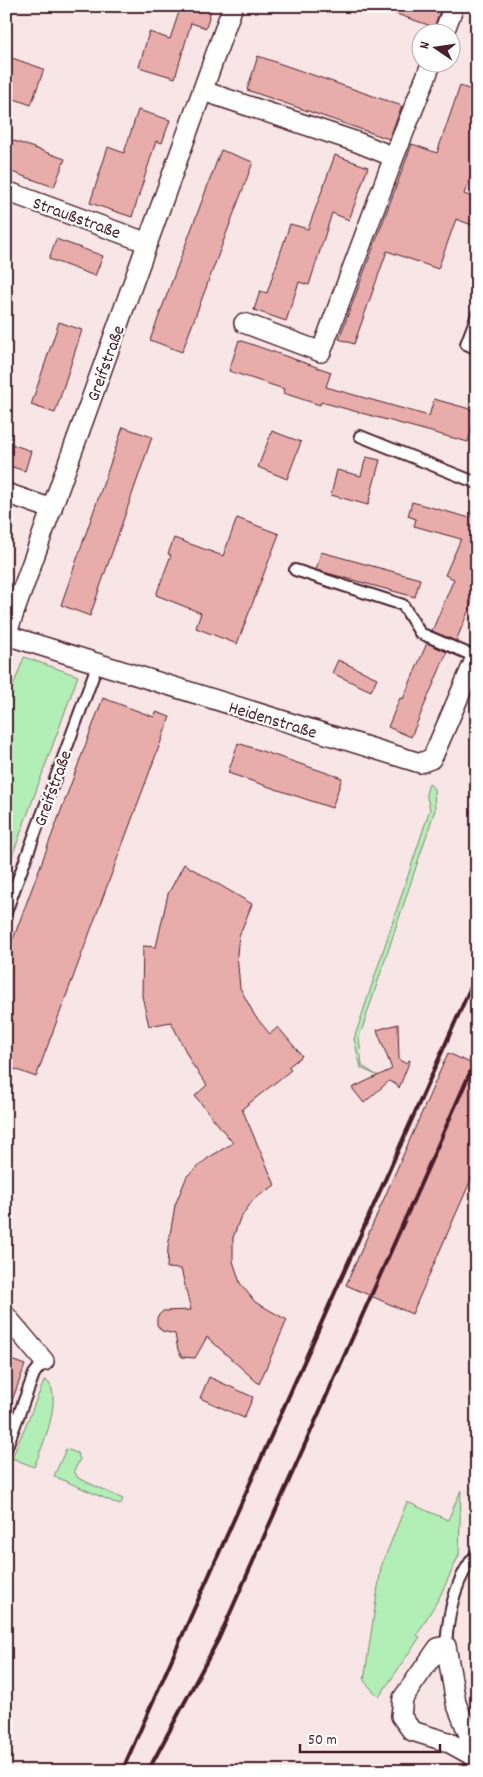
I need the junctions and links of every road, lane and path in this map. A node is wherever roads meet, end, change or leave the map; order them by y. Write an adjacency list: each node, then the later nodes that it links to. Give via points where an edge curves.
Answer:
1 (233, 6): 5 (street, Greifstraße)
2 (454, 6): 3 (street)
3 (448, 22)
4 (428, 72): 6 (street)
5 (203, 91): 6 (street); 8 (street, Greifstraße)
6 (394, 157): 10 (street, via 321,352)
7 (6, 191): 8 (street, Straußstraße)
8 (148, 243): 15 (street, Greifstraße)
9 (477, 315): 11 (lane, via 466,344)
10 (244, 323)
11 (477, 349)
12 (360, 436): 13 (lane)
13 (477, 483)
14 (6, 493): 15 (street)
15 (52, 509): 17 (street, Greifstraße)
16 (295, 570): 18 (lane, via 403,604 420,633)
17 (6, 635): 19 (street, Heidenstraße)
18 (476, 656): 19 (street, Heidenstraße, via 434,754 431,759 420,763)
19 (98, 663): 20 (lane, Greifstraße)
20 (6, 912)
21 (6, 1316): 22 (street)
22 (44, 1361): 23 (lane, via 34,1374)
23 (6, 1449)
24 (477, 1552): 25 (lane, via 453,1601)
25 (446, 1646): 26 (street, via 456,1703); 26 (street, via 436,1649 402,1707 412,1731 448,1742)
26 (477, 1757)

